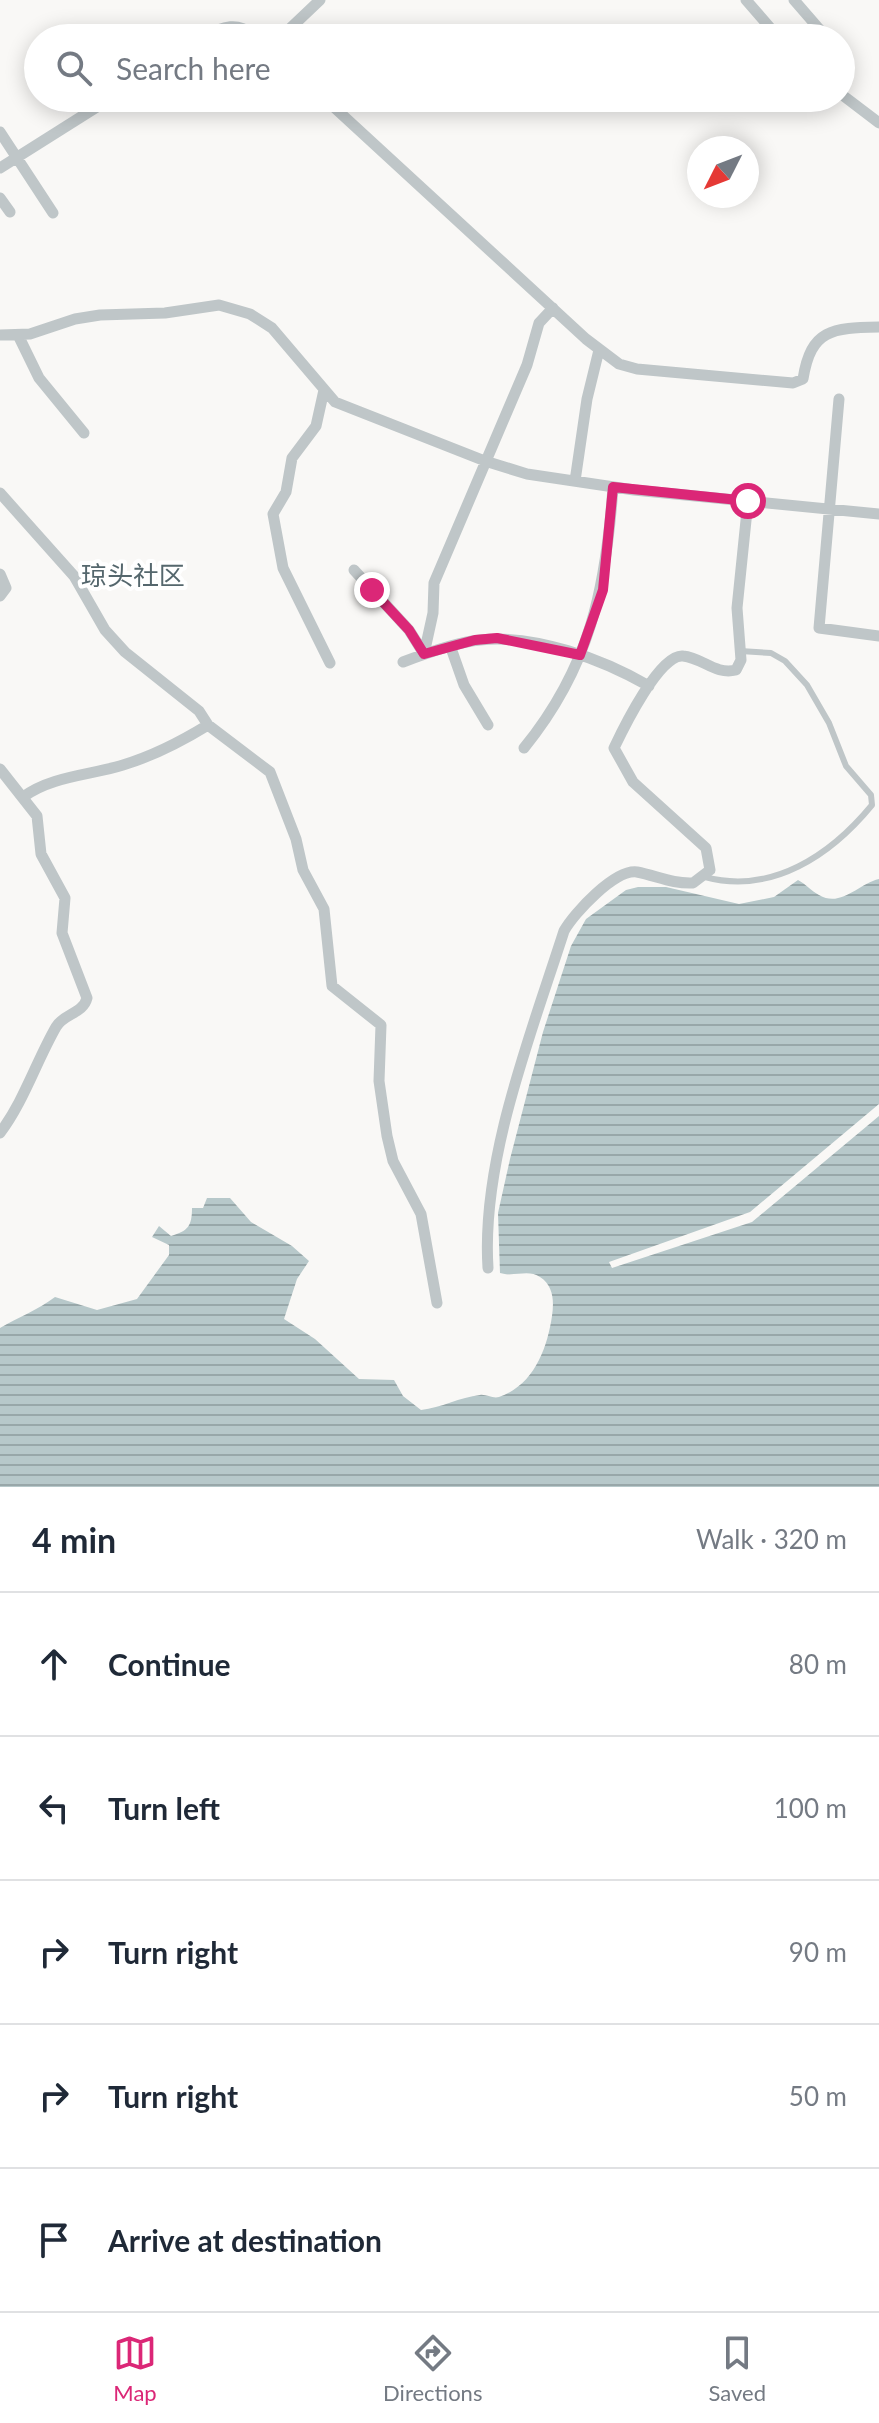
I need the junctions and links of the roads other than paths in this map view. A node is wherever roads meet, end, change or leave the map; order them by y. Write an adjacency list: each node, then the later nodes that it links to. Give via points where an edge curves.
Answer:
1 (320, 0): 4 (street)
2 (746, 0): 5 (street)
3 (794, 0): 6 (street)
4 (295, 24)
5 (767, 24)
6 (815, 24)
7 (855, 105): 10 (street)
8 (89, 112): 12 (street)
9 (339, 112): 17 (street)
10 (879, 123)
11 (0, 132): 12 (street)
12 (17, 158): 13 (street); 16 (street)
13 (0, 168)
14 (0, 198): 15 (street)
15 (10, 212)
16 (53, 213)
17 (553, 308): 21 (street); 25 (street, via 539,323 527,365)
18 (879, 327): 21 (street, via 846,328 827,335 812,346 805,356 803,379 793,383 637,369)
19 (0, 335): 20 (street)
20 (18, 335): 22 (street, via 75,319 219,305 250,314 272,328); 24 (street, via 39,378)
21 (599, 350): 26 (street)
22 (324, 390): 25 (street, via 335,402); 41 (street, via 316,426 292,458 286,492 273,514 283,568)
23 (839, 399): 30 (street, via 835,472)
24 (84, 433)
25 (485, 461): 26 (street); 38 (street, via 434,583)
26 (575, 481): 27 (street)
27 (613, 487): 29 (street); 39 (street, via 603,590)
28 (0, 493): 43 (street, via 74,576 105,630 199,711)
29 (748, 501): 30 (street); 37 (street, via 737,608)
30 (827, 508): 31 (street); 35 (street, via 819,628)
31 (879, 514)
32 (354, 570): 38 (street)
33 (0, 574): 34 (street, via 6,588)
34 (0, 596)
35 (879, 636)
36 (451, 648): 38 (street); 39 (street, via 497,638); 44 (street, via 464,685)
37 (740, 651): 42 (street, via 736,670 725,672 677,656); 48 (lane, via 771,653 807,685 846,766 866,786 872,805 832,846 779,876 722,881)
38 (424, 654): 40 (street)
39 (580, 655): 42 (street); 45 (street, via 556,706)
40 (403, 662)
41 (330, 663)
42 (649, 686): 48 (street, via 614,748 633,782 706,848 710,870)
43 (208, 725): 47 (street, via 142,758 64,779); 51 (street, via 270,772 303,870 324,909 332,986 381,1025 379,1081 387,1136 393,1161 421,1214)
44 (488, 725)
45 (524, 748)
46 (0, 769): 47 (street)
47 (23, 797): 49 (street, via 37,816 41,854 65,898 62,933 87,998 82,1008 58,1023 36,1074)
48 (705, 877): 50 (street, via 681,884 635,872 623,875 574,914 564,931 491,1180)
49 (0, 1133)
50 (488, 1268)
51 (437, 1303)

